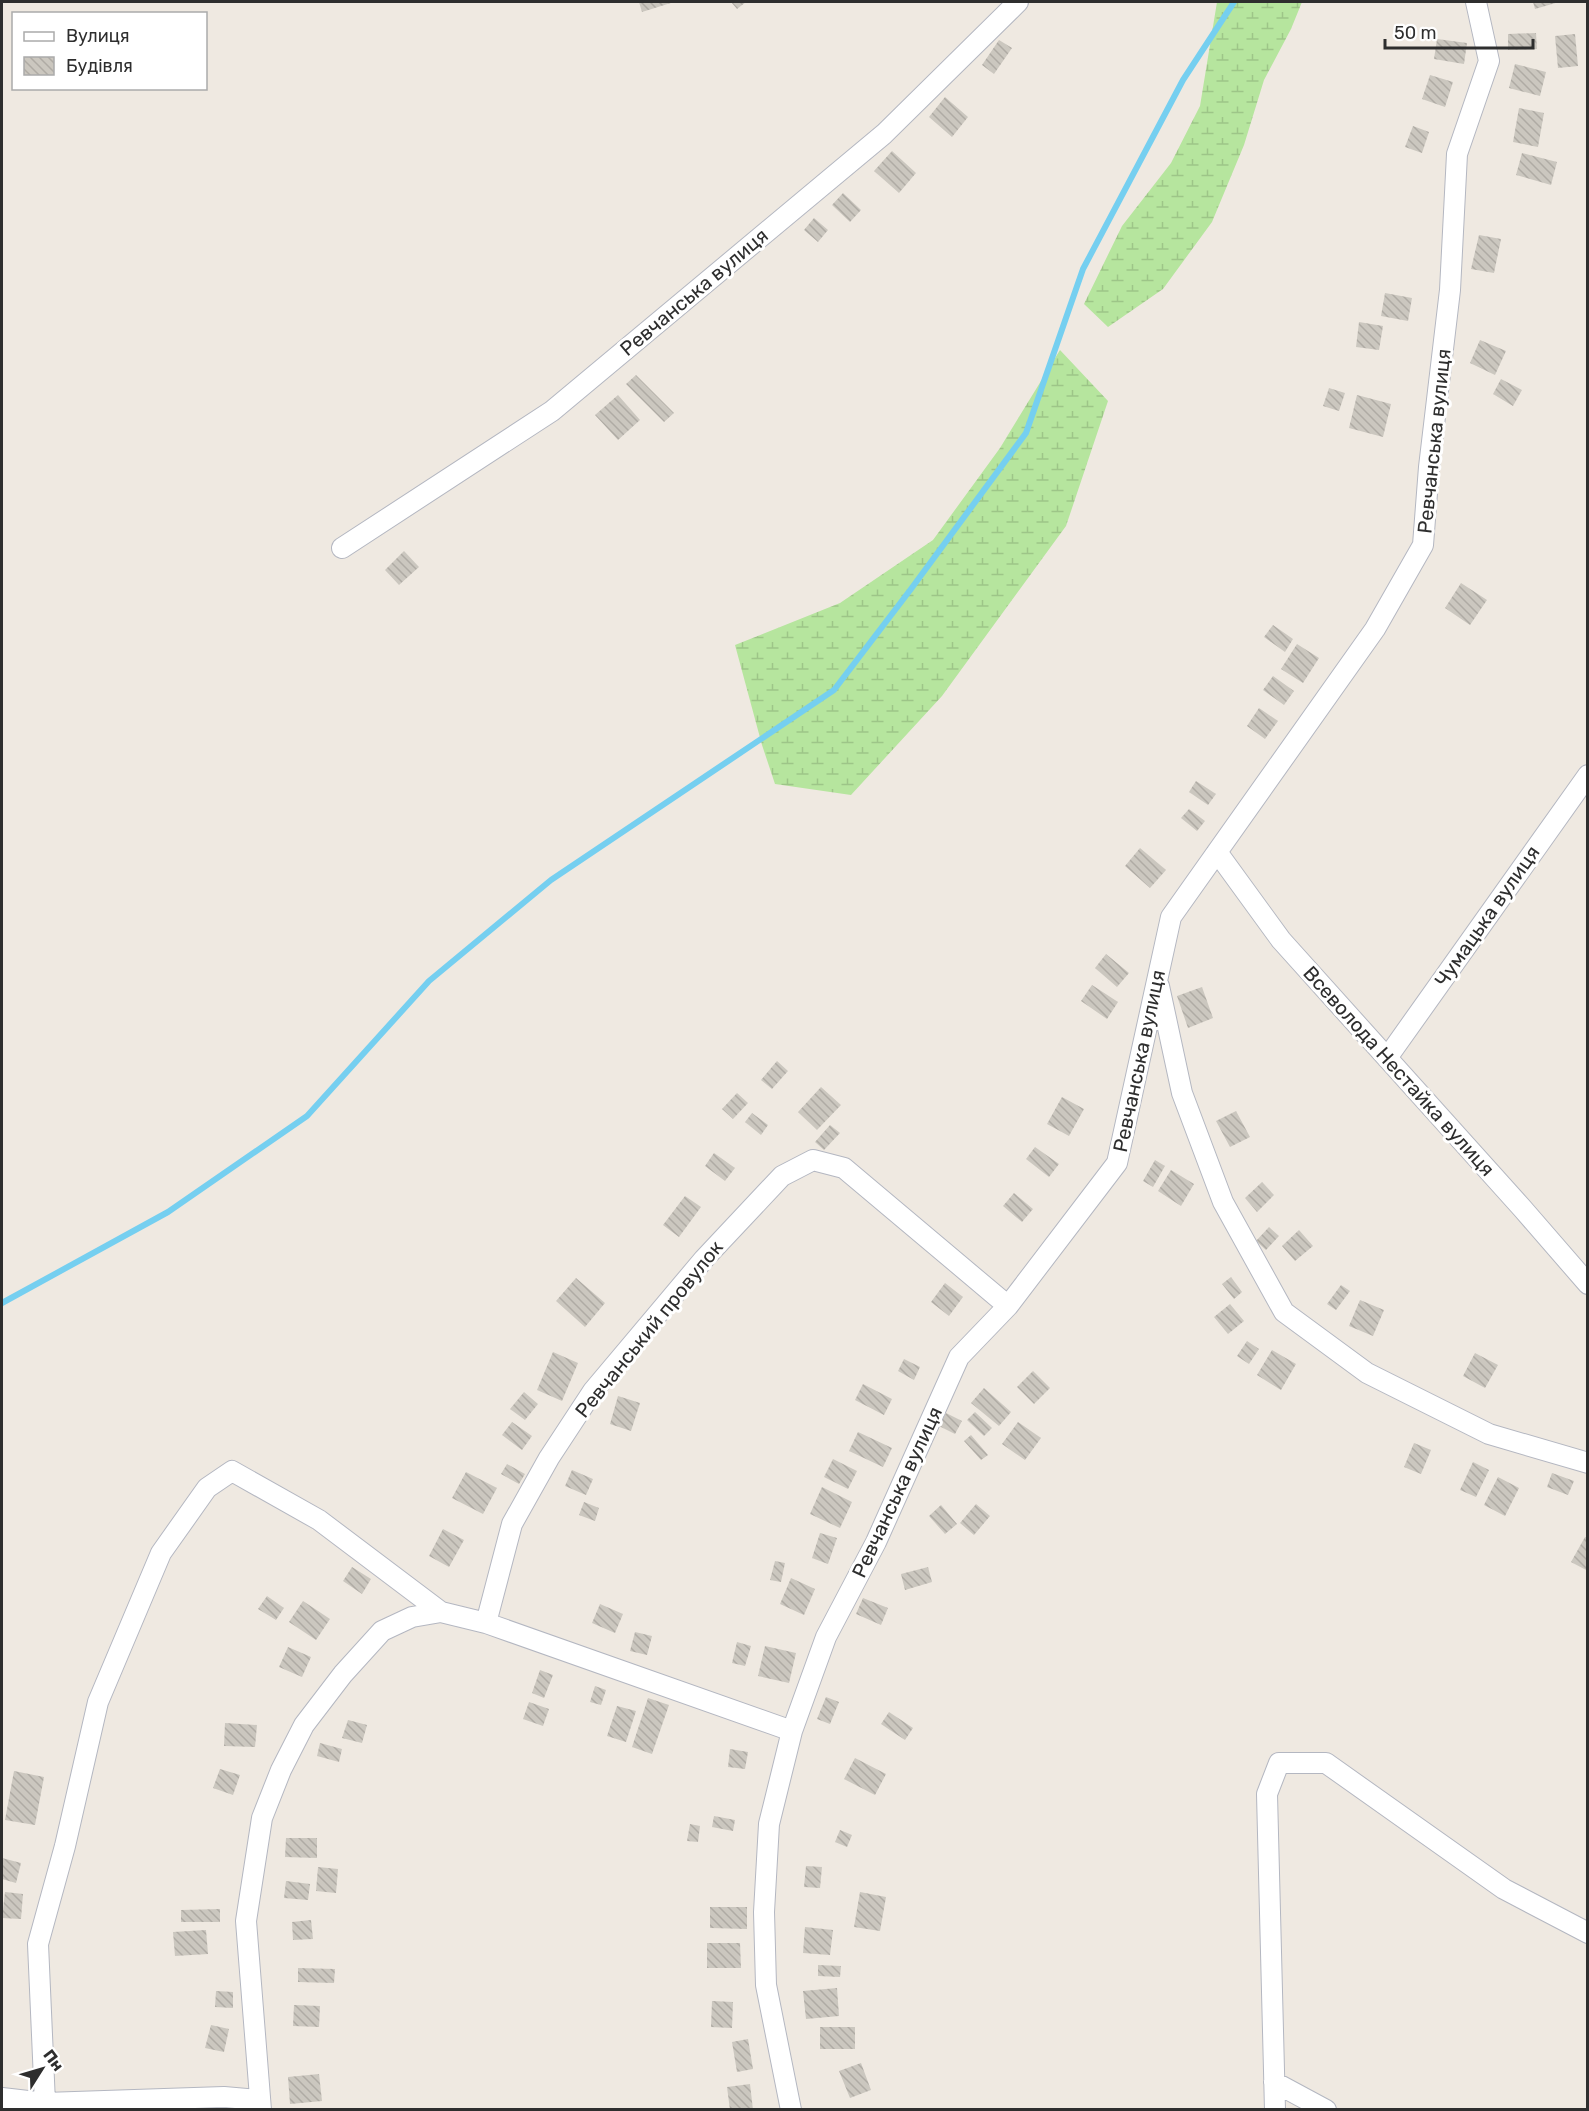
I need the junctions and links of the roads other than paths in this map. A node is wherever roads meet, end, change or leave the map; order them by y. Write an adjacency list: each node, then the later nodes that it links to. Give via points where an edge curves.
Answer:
1 (1018, 2): 3 (street, Ревчанська вулиця, via 884,134 552,411)
2 (1476, 2): 5 (street, Ревчанська вулиця, via 1489,61 1457,154 1450,290 1424,545 1376,629)
3 (342, 548)
4 (1587, 775): 7 (street, Чумацька вулиця)
5 (1217, 852): 6 (street, Ревчанська вулиця, via 1171,916); 7 (street, Всеволода Нестайка вулиця, via 1281,940)
6 (1158, 977): 9 (street, Ревчанська вулиця, via 1117,1163); 10 (street, via 1182,1093 1223,1202 1284,1312 1368,1374 1489,1434)
7 (1387, 1058): 8 (street, Всеволода Нестайка вулиця)
8 (1587, 1284)
9 (1008, 1306): 12 (street, Ревчанський провулок, via 844,1168 813,1160 782,1176 704,1259 580,1410 512,1524); 13 (street, Ревчанська вулиця, via 959,1357 876,1542 826,1637)
10 (1587, 1463)
11 (441, 1612): 12 (street); 17 (street, via 319,1520 232,1471 207,1488 161,1553 98,1702 38,1944); 18 (street, via 412,1617 382,1631 343,1674 304,1725 280,1770 262,1818 246,1921)
12 (486, 1623): 13 (street)
13 (792, 1731): 19 (street, Ревчанська вулиця, via 768,1824 764,1912 766,1985)
14 (1587, 1933): 15 (street, via 1504,1889 1326,1762 1279,1763 1267,1794)
15 (1274, 2082): 20 (street); 21 (street)
16 (2, 2098): 17 (street)
17 (45, 2103): 18 (street, via 224,2097)
18 (261, 2105)
19 (791, 2109)
20 (1275, 2109)
21 (1326, 2109)

